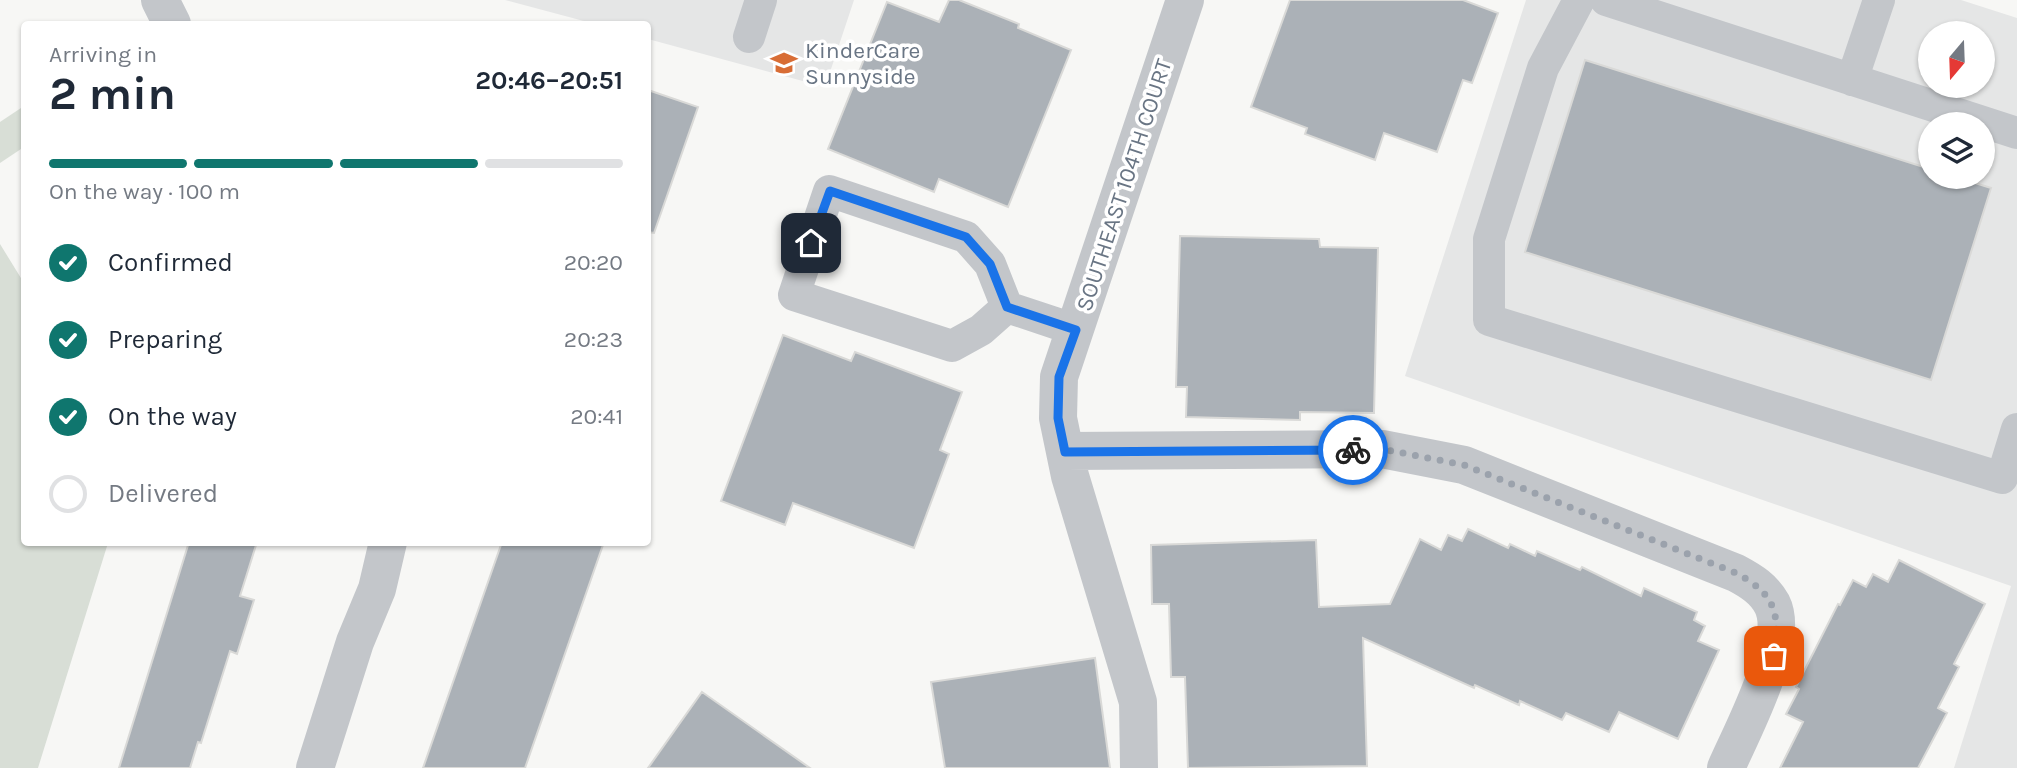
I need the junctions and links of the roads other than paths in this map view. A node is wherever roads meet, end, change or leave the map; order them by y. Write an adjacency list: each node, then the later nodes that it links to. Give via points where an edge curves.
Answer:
1 (160, 0): 7 (street)
2 (761, 0): 8 (lane)
3 (1185, 0): 12 (street, SOUTHEAST 104TH COURT)
4 (1579, 0): 13 (lane, via 1543,68 1489,239 1489,320 2002,478)
5 (1606, 0): 9 (lane)
6 (1880, 0): 9 (lane)
7 (170, 21)
8 (749, 37)
9 (1852, 80): 10 (lane)
10 (2017, 133)
11 (1007, 307): 11 (lane, via 990,264 966,237 830,191 794,295 952,346 981,330); 12 (lane)
12 (1076, 330): 14 (street, SOUTHEAST 104TH COURT, via 1059,377 1058,418)
13 (2017, 429)
14 (1065, 452): 17 (street, SOUTHEAST 104TH COURT, via 1138,702); 18 (street, via 1382,449 1464,465 1736,573 1758,585 1773,606 1777,630 1774,656)
15 (386, 546): 16 (street, via 377,589)
16 (315, 768)
17 (1139, 768)
18 (1726, 768)

